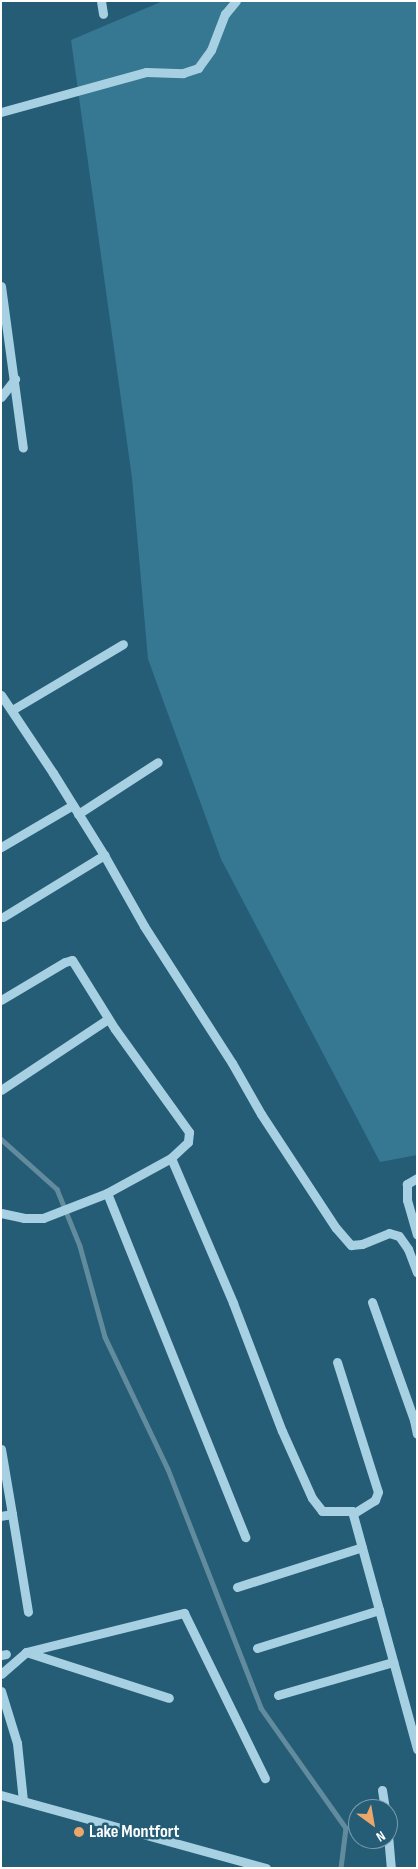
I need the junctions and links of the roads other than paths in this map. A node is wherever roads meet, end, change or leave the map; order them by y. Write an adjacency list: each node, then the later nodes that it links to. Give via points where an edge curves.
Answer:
1 (101, 1): 3 (street)
2 (236, 1): 4 (street, via 225,14 211,50 198,68 183,73 146,72)
3 (103, 14)
4 (1, 112)
5 (1, 286): 6 (street)
6 (3, 316): 7 (street)
7 (15, 379): 8 (street); 9 (street)
8 (1, 397)
9 (23, 448)
10 (123, 644): 12 (street)
11 (1, 695): 12 (street)
12 (12, 710): 14 (street)
13 (158, 762): 15 (street)
14 (73, 805): 15 (street); 16 (street)
15 (78, 814): 17 (street)
16 (1, 847)
17 (104, 855): 18 (street); 27 (street, via 144,926 251,1098 344,1239 351,1245 389,1233 399,1236)
18 (3, 917)
19 (1, 1000): 20 (street, via 72,960)
20 (108, 1019): 21 (street); 22 (street, via 189,1132 188,1142)
21 (1, 1090)
22 (171, 1158): 24 (street); 33 (street, via 312,1498 319,1510 347,1510)
23 (417, 1178): 26 (street, via 407,1184 407,1200)
24 (107, 1193): 25 (street, via 43,1218); 35 (street)
25 (1, 1213)
26 (417, 1235)
27 (417, 1272)
28 (372, 1302): 30 (street)
29 (337, 1362): 33 (street, via 378,1488 375,1500)
30 (417, 1434)
31 (1, 1449): 32 (street)
32 (12, 1514): 34 (street); 39 (street)
33 (353, 1514): 36 (street)
34 (1, 1516)
35 (245, 1538)
36 (362, 1547): 37 (street); 38 (street)
37 (237, 1587)
38 (379, 1610): 40 (street); 42 (street)
39 (28, 1612)
40 (257, 1648)
41 (26, 1652): 43 (street); 46 (street); 48 (street, via 184,1613)
42 (393, 1662): 45 (street); 47 (street)
43 (1, 1674)
44 (1, 1691): 52 (street, via 17,1743)
45 (278, 1695)
46 (169, 1698)
47 (417, 1749)
48 (265, 1778)
49 (382, 1790): 51 (street)
50 (1, 1795): 52 (street)
51 (383, 1799)
52 (23, 1801): 54 (street)
53 (389, 1849): 55 (street)
54 (266, 1868)
55 (391, 1868)

